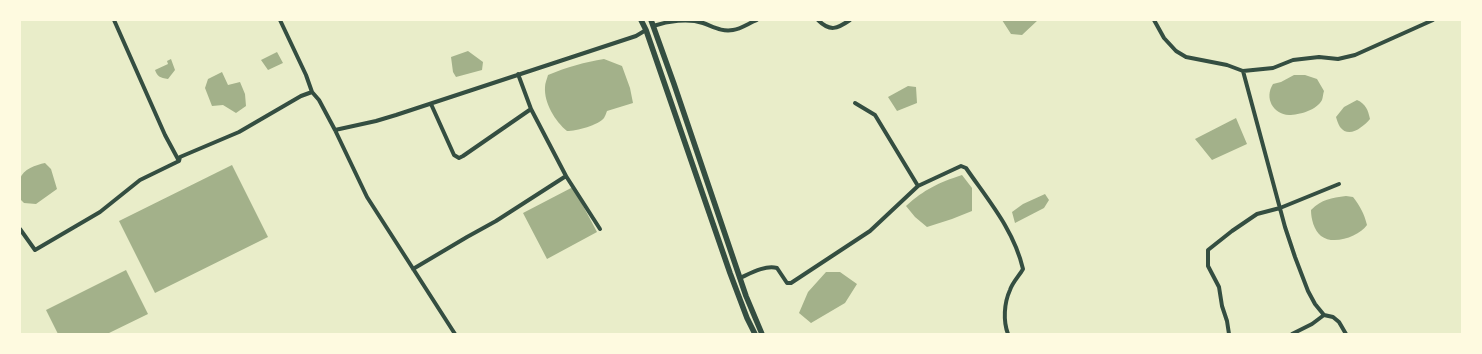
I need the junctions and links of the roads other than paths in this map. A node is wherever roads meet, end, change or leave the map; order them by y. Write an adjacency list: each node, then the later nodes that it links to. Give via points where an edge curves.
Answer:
1 (114, 20): 18 (street, via 165,136)
2 (280, 20): 13 (street)
3 (641, 20): 10 (main road)
4 (757, 20): 9 (street, via 734,30 722,31 702,23)
5 (818, 20): 6 (street, via 823,26 831,29)
6 (850, 20)
7 (1154, 20): 11 (street, via 1164,38 1186,57 1227,65)
8 (1433, 20): 11 (street, via 1354,55 1338,59 1319,57 1293,60 1273,68)
9 (652, 23): 26 (main road)
10 (646, 30): 12 (street, via 616,43); 29 (main road, via 730,273)
11 (1243, 71): 22 (street)
12 (518, 74): 15 (street); 16 (street)
13 (312, 92): 17 (street); 18 (street, via 239,132 180,157)
14 (855, 103): 21 (street, via 875,115)
15 (431, 104): 16 (street, via 454,155 459,158); 17 (street, via 376,121)
16 (531, 109): 19 (street)
17 (335, 130): 25 (street, via 367,197)
18 (179, 161): 23 (street, via 140,180 100,212 34,250)
19 (566, 176): 24 (street); 25 (street, via 496,221)
20 (1339, 184): 22 (street)
21 (918, 186): 26 (street, via 870,231 791,283 787,283 776,268 772,267); 31 (street, via 961,166 966,168 1008,228 1023,269 1010,290 1005,318)
22 (1280, 208): 27 (street, via 1308,291); 32 (street, via 1257,214 1208,250 1208,266 1219,286)
23 (20, 229)
24 (600, 229)
25 (413, 269): 28 (street)
26 (740, 278): 30 (main road)
27 (1324, 315): 33 (street); 34 (street, via 1333,317)
28 (455, 334)
29 (755, 334)
30 (762, 334)
31 (1008, 334)
32 (1229, 334)
33 (1292, 334)
34 (1346, 334)

